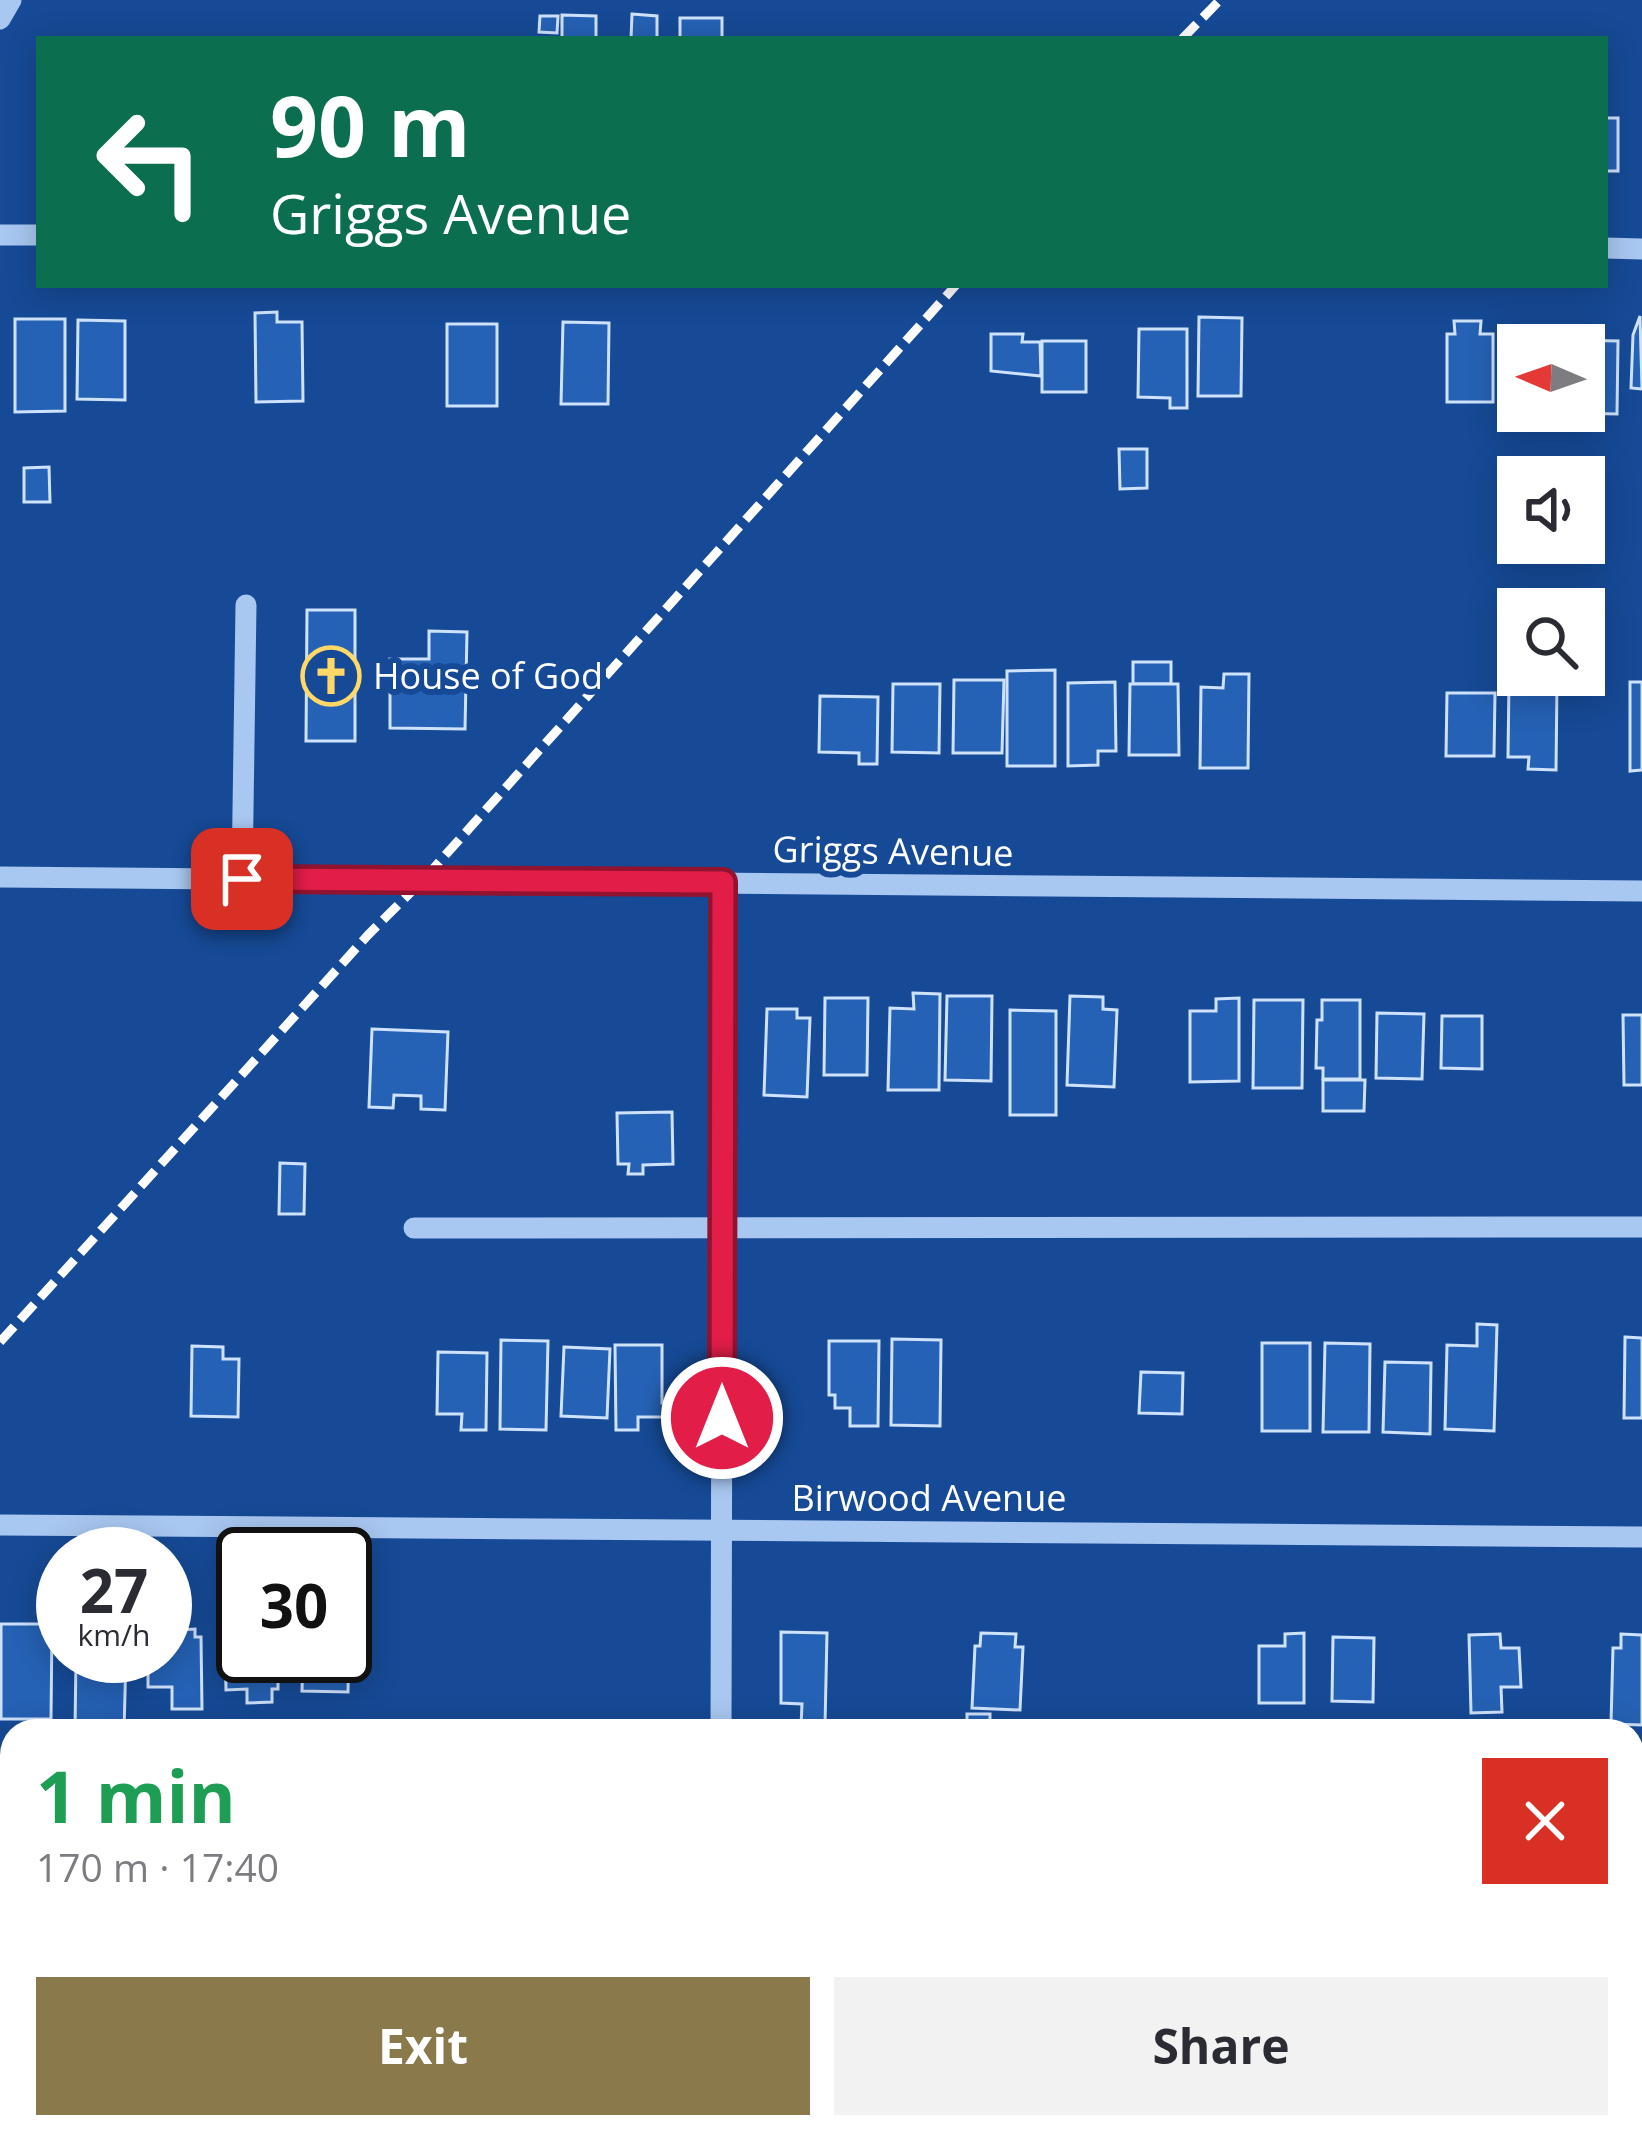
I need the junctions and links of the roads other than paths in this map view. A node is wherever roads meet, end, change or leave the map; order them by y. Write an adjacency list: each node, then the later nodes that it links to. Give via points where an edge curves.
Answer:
1 (11, 0): 2 (street)
2 (0, 19)
3 (0, 235): 4 (street)
4 (36, 235)
5 (1608, 248): 6 (street)
6 (1642, 248)
7 (246, 605): 9 (street)
8 (0, 877): 9 (street, Griggs Avenue)
9 (242, 879): 10 (street, Griggs Avenue)
10 (723, 882): 11 (street, Griggs Avenue); 14 (street)
11 (1642, 891)
12 (1642, 1227): 14 (street)
13 (414, 1228): 14 (street)
14 (722, 1228): 16 (street)
15 (0, 1525): 16 (street, Birwood Avenue)
16 (722, 1529): 17 (street, Birwood Avenue); 18 (street)
17 (1642, 1537)
18 (721, 1719)

